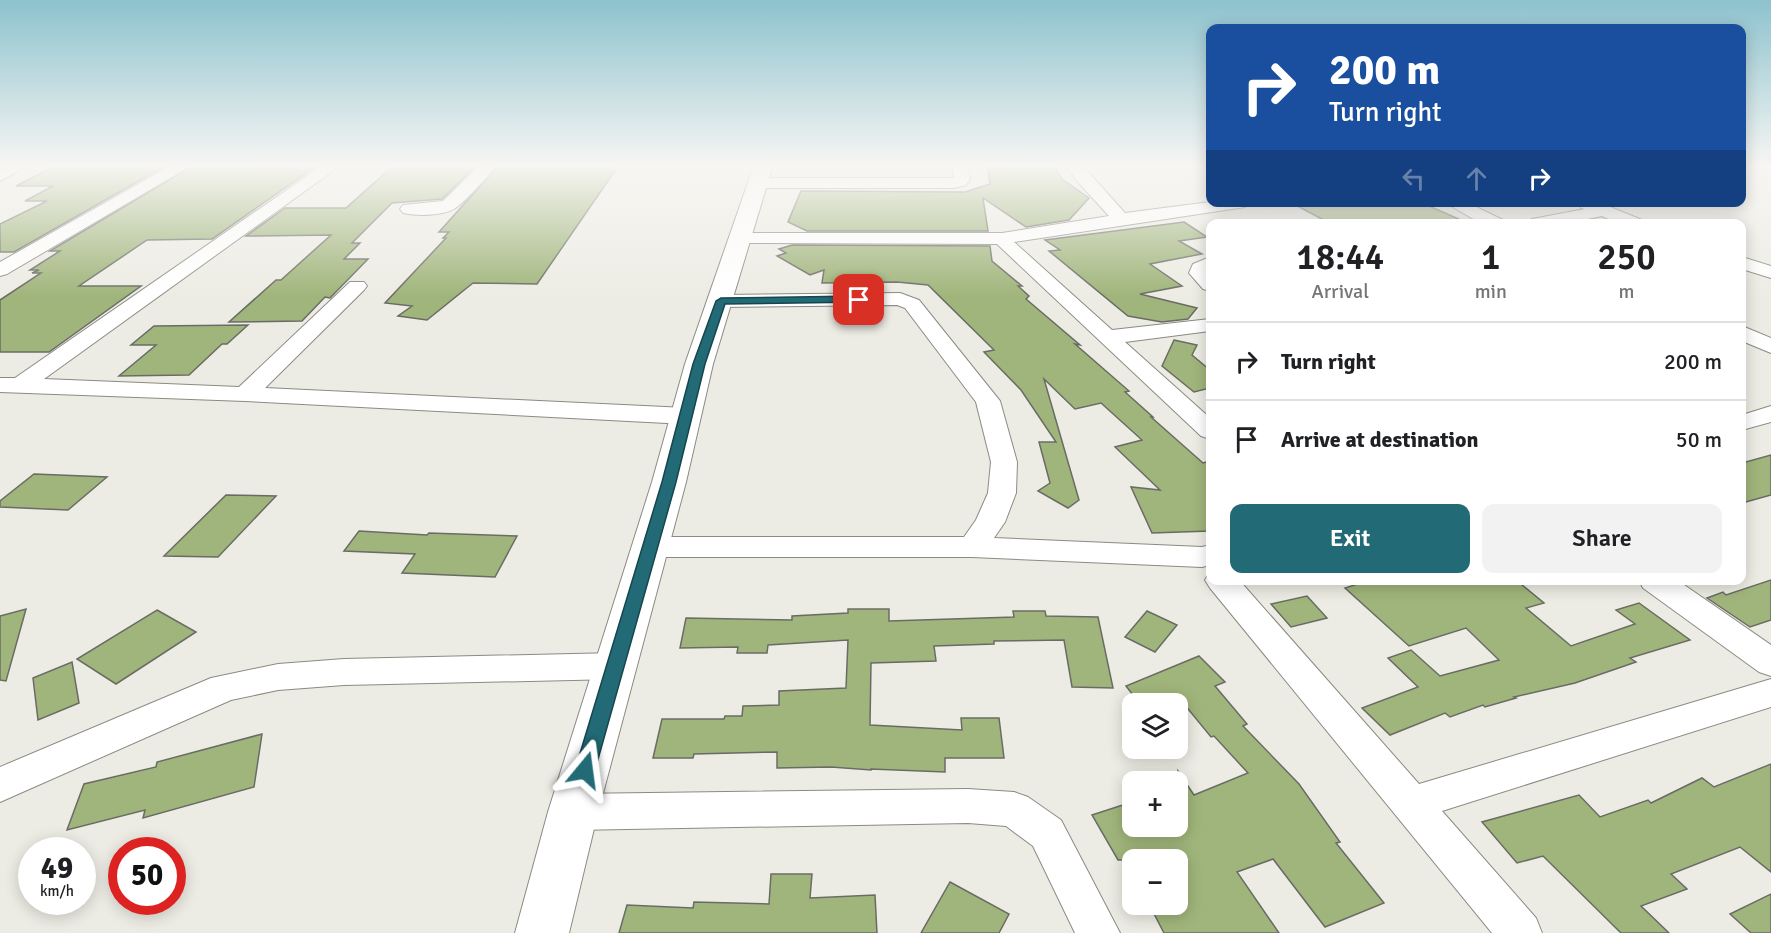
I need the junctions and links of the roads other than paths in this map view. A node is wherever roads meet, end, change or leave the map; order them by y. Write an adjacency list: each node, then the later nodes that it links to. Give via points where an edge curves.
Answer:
1 (108, 209): 19 (street)
2 (269, 209): 28 (street)
3 (409, 209): 4 (street)
4 (414, 209)
5 (750, 209): 15 (main road)
6 (1111, 209): 11 (street)
7 (1197, 209): 11 (street)
8 (1465, 209): 12 (street)
9 (1598, 209): 10 (street)
10 (1603, 211): 13 (street); 14 (street)
11 (1121, 219): 16 (street)
12 (1487, 219)
13 (1559, 219)
14 (1623, 219)
15 (741, 238): 16 (street); 23 (main road)
16 (1002, 239): 26 (street)
17 (1746, 264): 20 (street)
18 (1206, 265): 21 (street, via 1199,273)
19 (0, 270)
20 (1771, 272)
21 (1206, 281)
22 (357, 286): 29 (street)
23 (721, 301): 31 (main road); 34 (street, via 900,299 912,304 988,401 1004,462 1002,493 990,522)
24 (1206, 325): 26 (street)
25 (1746, 335): 27 (street)
26 (1108, 337): 33 (street)
27 (1771, 346)
28 (9, 386): 29 (street)
29 (245, 394): 31 (street)
30 (1771, 414): 32 (street)
31 (686, 416): 35 (main road)
32 (1746, 422)
33 (1206, 427)
34 (972, 547): 35 (street); 36 (street)
35 (649, 548): 40 (main road)
36 (1206, 565)
37 (1228, 585): 43 (street)
38 (1661, 585): 39 (street)
39 (1771, 663)
40 (616, 666): 42 (street, via 278,677 216,691); 44 (main road)
41 (1771, 693): 43 (street)
42 (0, 785)
43 (1411, 804): 47 (street)
44 (573, 812): 45 (main road); 46 (street, via 968,806 1014,809 1047,833)
45 (542, 933)
46 (1098, 933)
47 (1520, 933)

